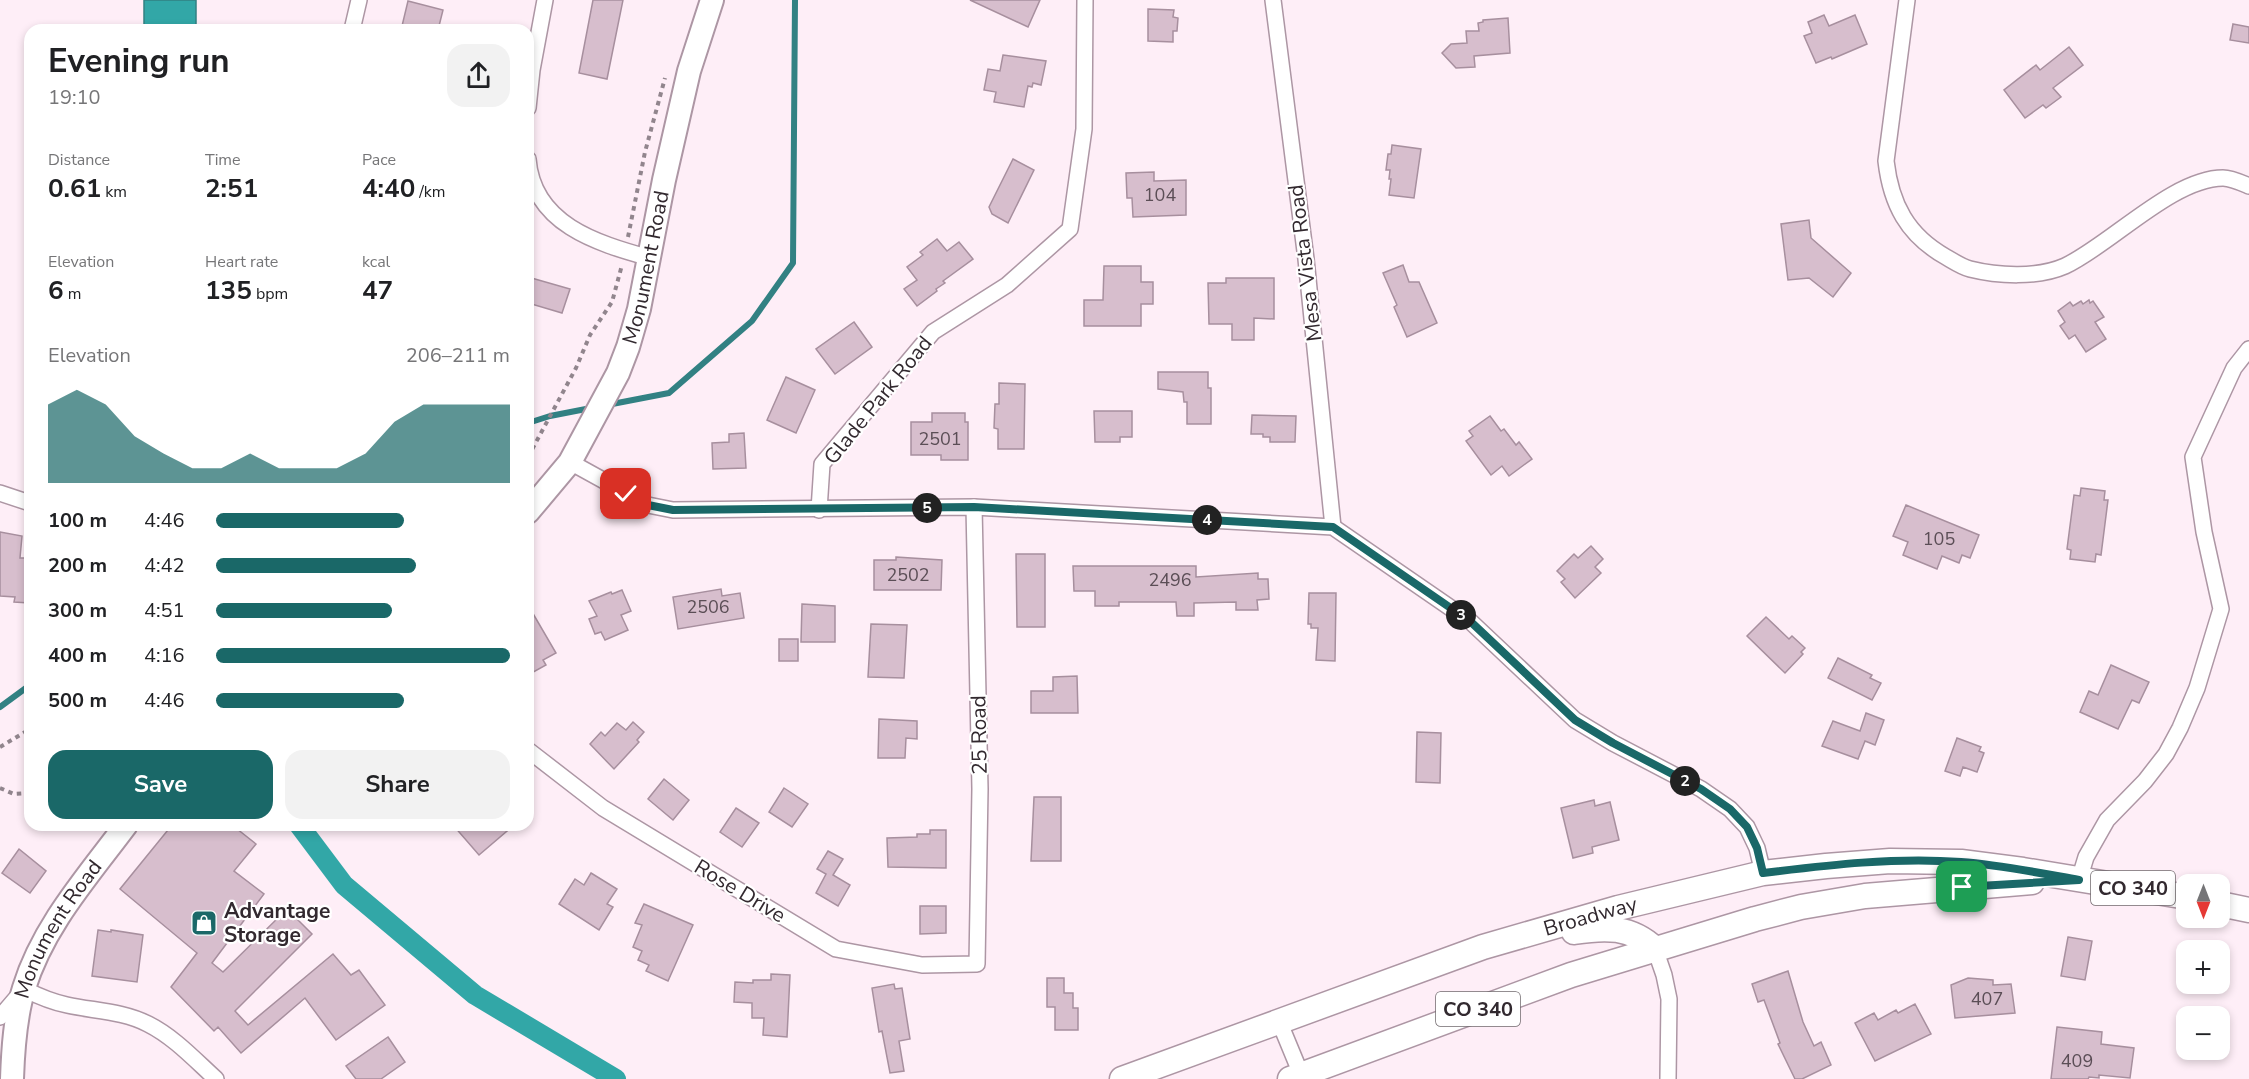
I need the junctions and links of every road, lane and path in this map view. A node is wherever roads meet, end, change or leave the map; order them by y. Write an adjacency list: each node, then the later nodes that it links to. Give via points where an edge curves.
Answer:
1 (359, 0): 7 (street)
2 (545, 0): 8 (street)
3 (712, 0): 11 (main road, Monument Road, via 689,71)
4 (1085, 0): 20 (street, Glade Park Road, via 1084,129 1070,229 1007,285 933,332 822,464)
5 (1273, 0): 21 (street, Mesa Vista Road, via 1306,259)
6 (1906, 0): 10 (street, via 1886,161 1889,186 1909,226 1930,248 1952,261 1969,269 2002,273 2036,273 2064,266 2184,190 2224,178)
7 (353, 24)
8 (534, 59)
9 (534, 181): 11 (street, via 552,214 567,226 586,237)
10 (2249, 186)
11 (650, 258): 15 (main road, Monument Road, via 639,309 618,373)
12 (621, 272): 14 (path, via 612,302 590,335)
13 (2249, 349): 29 (street, via 2234,368 2193,457 2221,609 2197,688 2166,754 2107,820 2086,857)
14 (534, 448)
15 (570, 462): 18 (main road, Monument Road); 20 (street, via 648,505 673,510)
16 (0, 493): 17 (street)
17 (24, 501)
18 (534, 505)
19 (974, 507): 20 (street); 21 (street); 35 (street, 25 Road, via 980,789)
20 (819, 510)
21 (1333, 527): 28 (street, via 1471,622 1575,720 1730,809 1747,827)
22 (24, 733): 23 (path)
23 (0, 747)
24 (534, 755): 35 (street, Rose Drive, via 603,808 836,949 922,964)
25 (0, 788): 26 (path)
26 (24, 793)
27 (121, 831): 36 (main road, Monument Road, via 65,906 33,963)
28 (1763, 873): 29 (main road, Broadway / CO 340, via 1890,861 1961,862); 34 (main road, Broadway / CO 340, via 1618,908)
29 (2079, 880): 30 (main road, Broadway / CO 340); 33 (main road, Broadway / CO 340, via 1865,896 1801,907)
30 (2176, 895)
31 (2230, 906): 32 (main road)
32 (2249, 910)
33 (1655, 949): 34 (main road, via 1643,937 1629,932 1592,929); 39 (main road, Broadway / CO 340, via 1571,975); 40 (street, via 1669,999)
34 (1454, 957): 38 (main road, Broadway / CO 340)
35 (977, 964)
36 (24, 990): 37 (street); 41 (main road, Monument Road, via 13,1049); 42 (street, via 65,1005 147,1023)
37 (0, 1017)
38 (1279, 1021): 39 (street); 43 (main road, Broadway / CO 340)
39 (1298, 1078)
40 (1671, 1078)
41 (12, 1079)
42 (216, 1079)
43 (1122, 1079)

